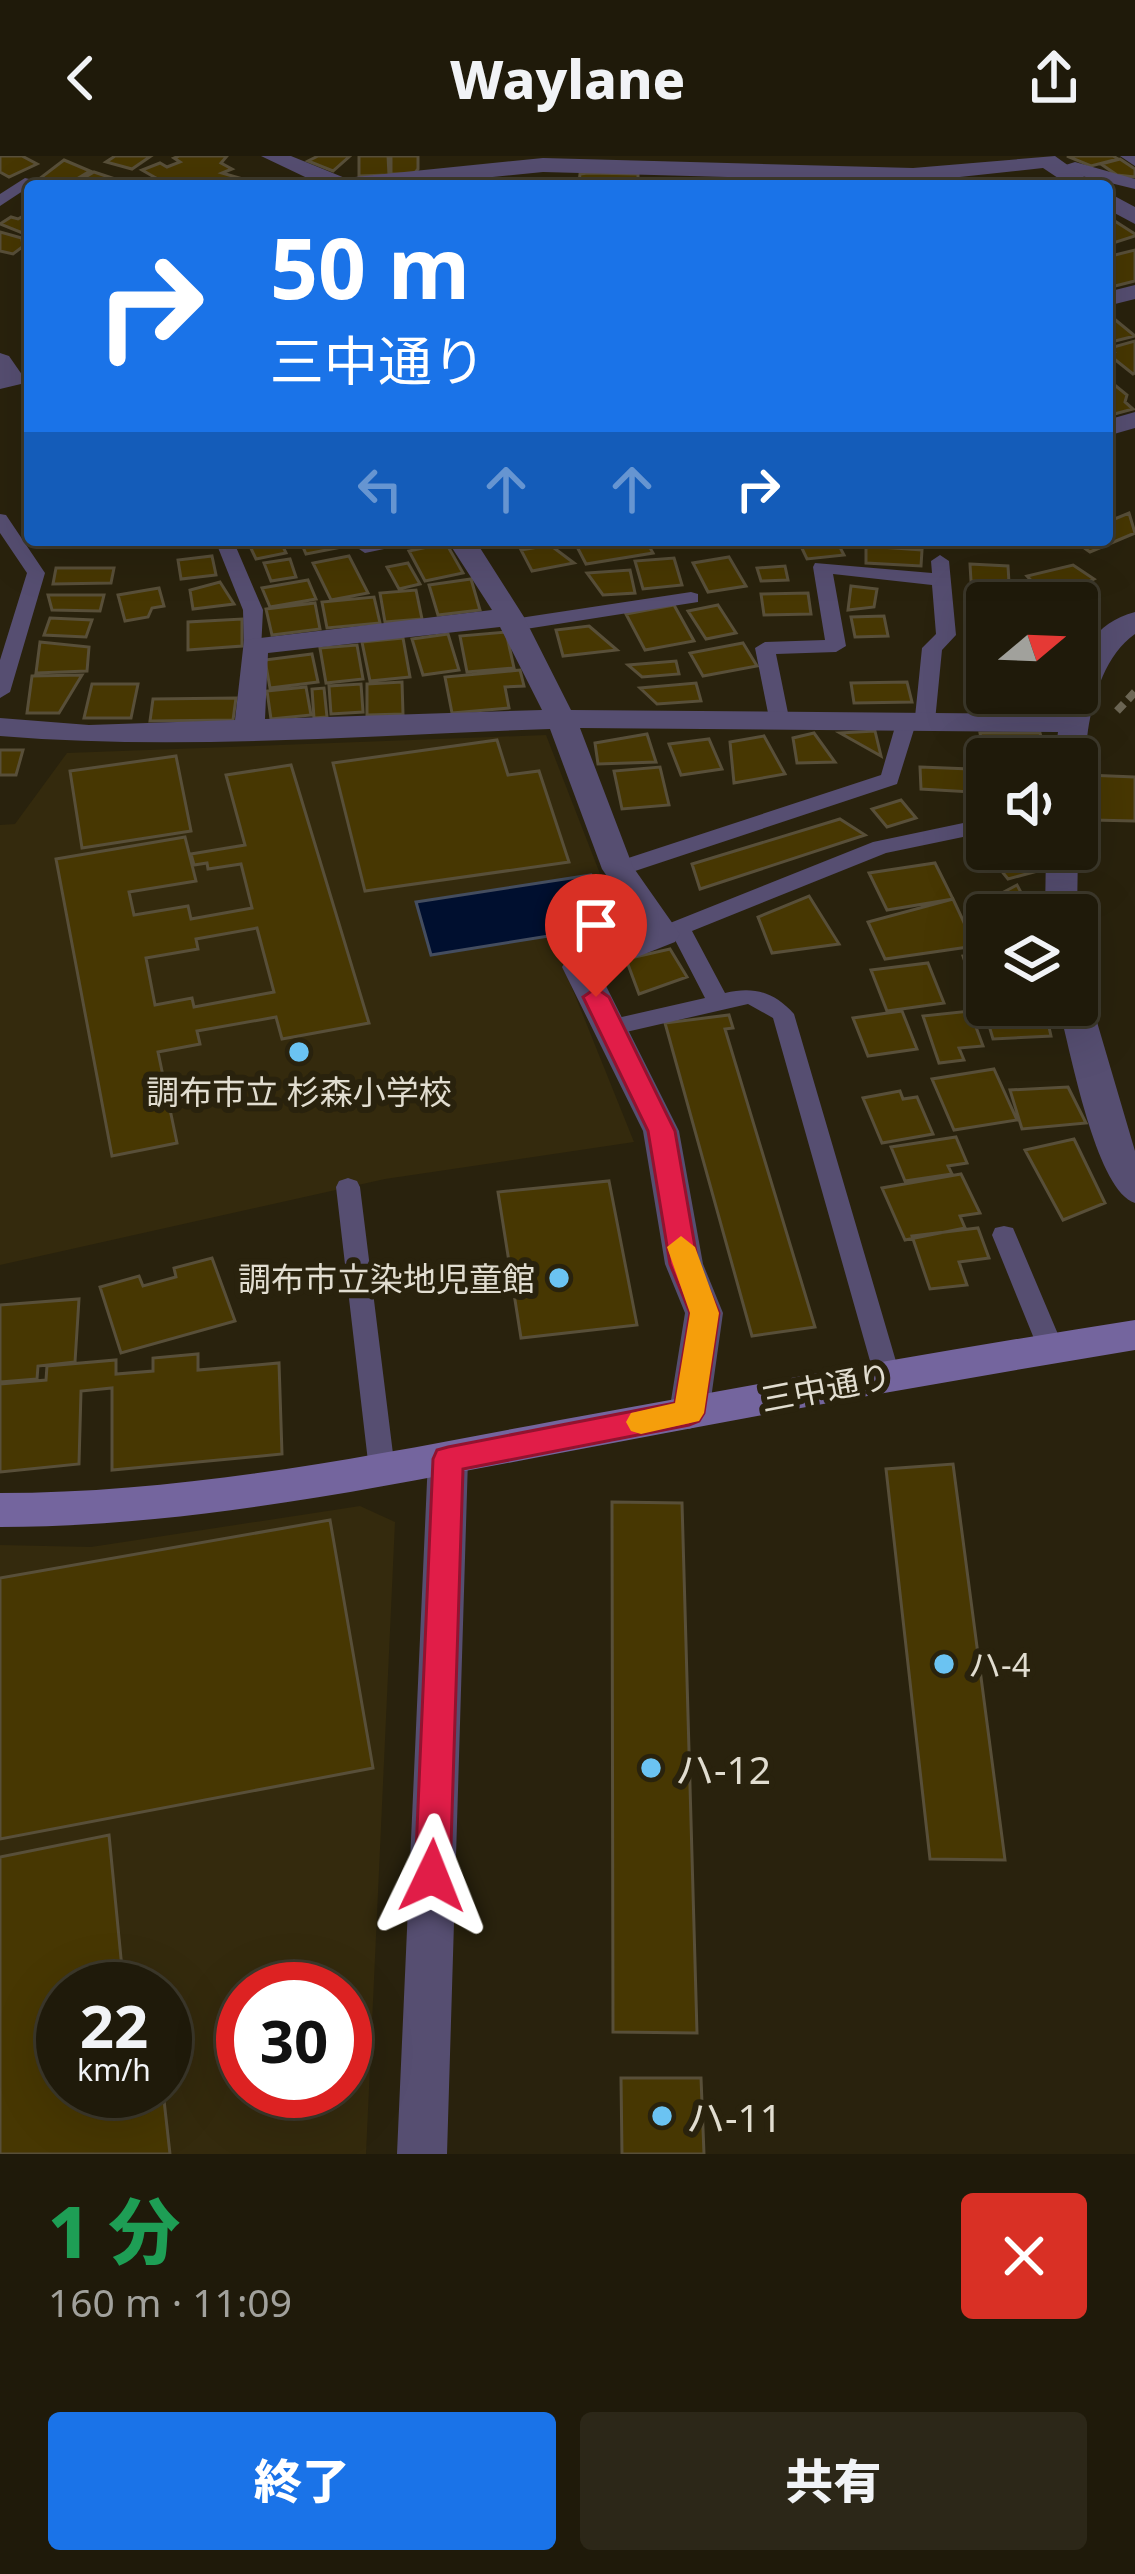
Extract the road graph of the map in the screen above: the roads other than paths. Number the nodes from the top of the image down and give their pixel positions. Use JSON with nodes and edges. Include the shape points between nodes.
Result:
{"nodes":[{"id":1,"x":272,"y":156,"type":"edge"},
{"id":2,"x":1127,"y":156,"type":"edge"},
{"id":3,"x":1135,"y":161,"type":"edge"},
{"id":4,"x":1049,"y":162,"type":"edge"},
{"id":5,"x":665,"y":177,"type":"edge"},
{"id":6,"x":799,"y":178,"type":"edge"},
{"id":7,"x":330,"y":180,"type":"edge"},
{"id":8,"x":402,"y":180,"type":"edge"},
{"id":9,"x":879,"y":180,"type":"edge"},
{"id":10,"x":926,"y":180,"type":"edge"},
{"id":11,"x":1078,"y":180,"type":"edge"},
{"id":12,"x":1135,"y":184,"type":"edge"},
{"id":13,"x":0,"y":361,"type":"edge"},
{"id":14,"x":0,"y":381,"type":"edge"},
{"id":15,"x":0,"y":519,"type":"edge"},
{"id":16,"x":226,"y":546,"type":"edge"},
{"id":17,"x":374,"y":546,"type":"edge"},
{"id":18,"x":465,"y":546,"type":"edge"},
{"id":19,"x":365,"y":548,"type":"dead end"},
{"id":20,"x":691,"y":598,"type":"dead end"},
{"id":21,"x":511,"y":621,"type":"junction"},
{"id":22,"x":1135,"y":621,"type":"edge"},
{"id":23,"x":254,"y":646,"type":"junction"},
{"id":24,"x":0,"y":692,"type":"edge"},
{"id":25,"x":778,"y":718,"type":"junction"},
{"id":26,"x":561,"y":719,"type":"junction"},
{"id":27,"x":916,"y":721,"type":"junction"},
{"id":28,"x":1074,"y":723,"type":"junction"},
{"id":29,"x":0,"y":727,"type":"edge"},
{"id":30,"x":249,"y":732,"type":"junction"},
{"id":31,"x":1072,"y":738,"type":"edge"},
{"id":32,"x":966,"y":830,"type":"edge"},
{"id":33,"x":619,"y":869,"type":"junction"},
{"id":34,"x":671,"y":930,"type":"junction"},
{"id":35,"x":719,"y":1002,"type":"junction"},
{"id":36,"x":1081,"y":1026,"type":"edge"},
{"id":37,"x":613,"y":1027,"type":"junction"},
{"id":38,"x":349,"y":1187,"type":"dead end"},
{"id":39,"x":1135,"y":1189,"type":"edge"},
{"id":40,"x":1004,"y":1235,"type":"dead end"},
{"id":41,"x":1135,"y":1335,"type":"edge"},
{"id":42,"x":1049,"y":1346,"type":"junction"},
{"id":43,"x":887,"y":1375,"type":"junction"},
{"id":44,"x":689,"y":1413,"type":"junction"},
{"id":45,"x":448,"y":1459,"type":"junction"},
{"id":46,"x":382,"y":1470,"type":"junction"},
{"id":47,"x":0,"y":1510,"type":"edge"},
{"id":48,"x":422,"y":2154,"type":"edge"}],
"edges":[{"from":1,"to":7,"type":"street"},
{"from":2,"to":3,"type":"lane"},
{"from":4,"to":10,"type":"street"},
{"from":4,"to":11,"type":"street"},
{"from":4,"to":12,"type":"lane"},
{"from":5,"to":6,"type":"street"},
{"from":5,"to":8,"type":"street","via":[[543,165]]},
{"from":6,"to":9,"type":"street"},
{"from":13,"to":14,"type":"street","via":[[12,379]]},
{"from":15,"to":24,"type":"lane","via":[[36,573]]},
{"from":16,"to":23,"type":"lane","via":[[253,610]]},
{"from":17,"to":19,"type":"lane"},
{"from":18,"to":21,"type":"street"},
{"from":20,"to":21,"type":"lane"},
{"from":21,"to":23,"type":"street"},
{"from":21,"to":26,"type":"street"},
{"from":22,"to":28,"type":"street","via":[[1100,645]]},
{"from":23,"to":30,"type":"street"},
{"from":25,"to":26,"type":"street"},
{"from":25,"to":27,"type":"street"},
{"from":25,"to":27,"type":"lane","via":[[765,648],[836,646],[822,567],[941,570],[946,635],[932,648]]},
{"from":26,"to":30,"type":"street"},
{"from":26,"to":33,"type":"street"},
{"from":27,"to":28,"type":"street"},
{"from":27,"to":33,"type":"lane","via":[[890,779]]},
{"from":28,"to":31,"type":"street"},
{"from":29,"to":30,"type":"street"},
{"from":32,"to":34,"type":"lane","via":[[881,847]]},
{"from":33,"to":34,"type":"street"},
{"from":34,"to":35,"type":"lane"},
{"from":34,"to":37,"type":"street","via":[[579,967]]},
{"from":35,"to":37,"type":"lane"},
{"from":35,"to":43,"type":"lane","via":[[751,995],[783,1014]]},
{"from":36,"to":39,"type":"street","via":[[1123,1172]]},
{"from":37,"to":44,"type":"street","via":[[661,1131],[684,1264],[704,1313]]},
{"from":38,"to":46,"type":"lane"},
{"from":40,"to":42,"type":"lane"},
{"from":41,"to":42,"type":"street","name":"三中通り"},
{"from":42,"to":43,"type":"street","name":"三中通り"},
{"from":43,"to":44,"type":"street","name":"三中通り"},
{"from":44,"to":45,"type":"street","name":"三中通り"},
{"from":45,"to":46,"type":"street","name":"三中通り"},
{"from":45,"to":48,"type":"street"},
{"from":46,"to":47,"type":"street","name":"三中通り","via":[[102,1510]]}]}
